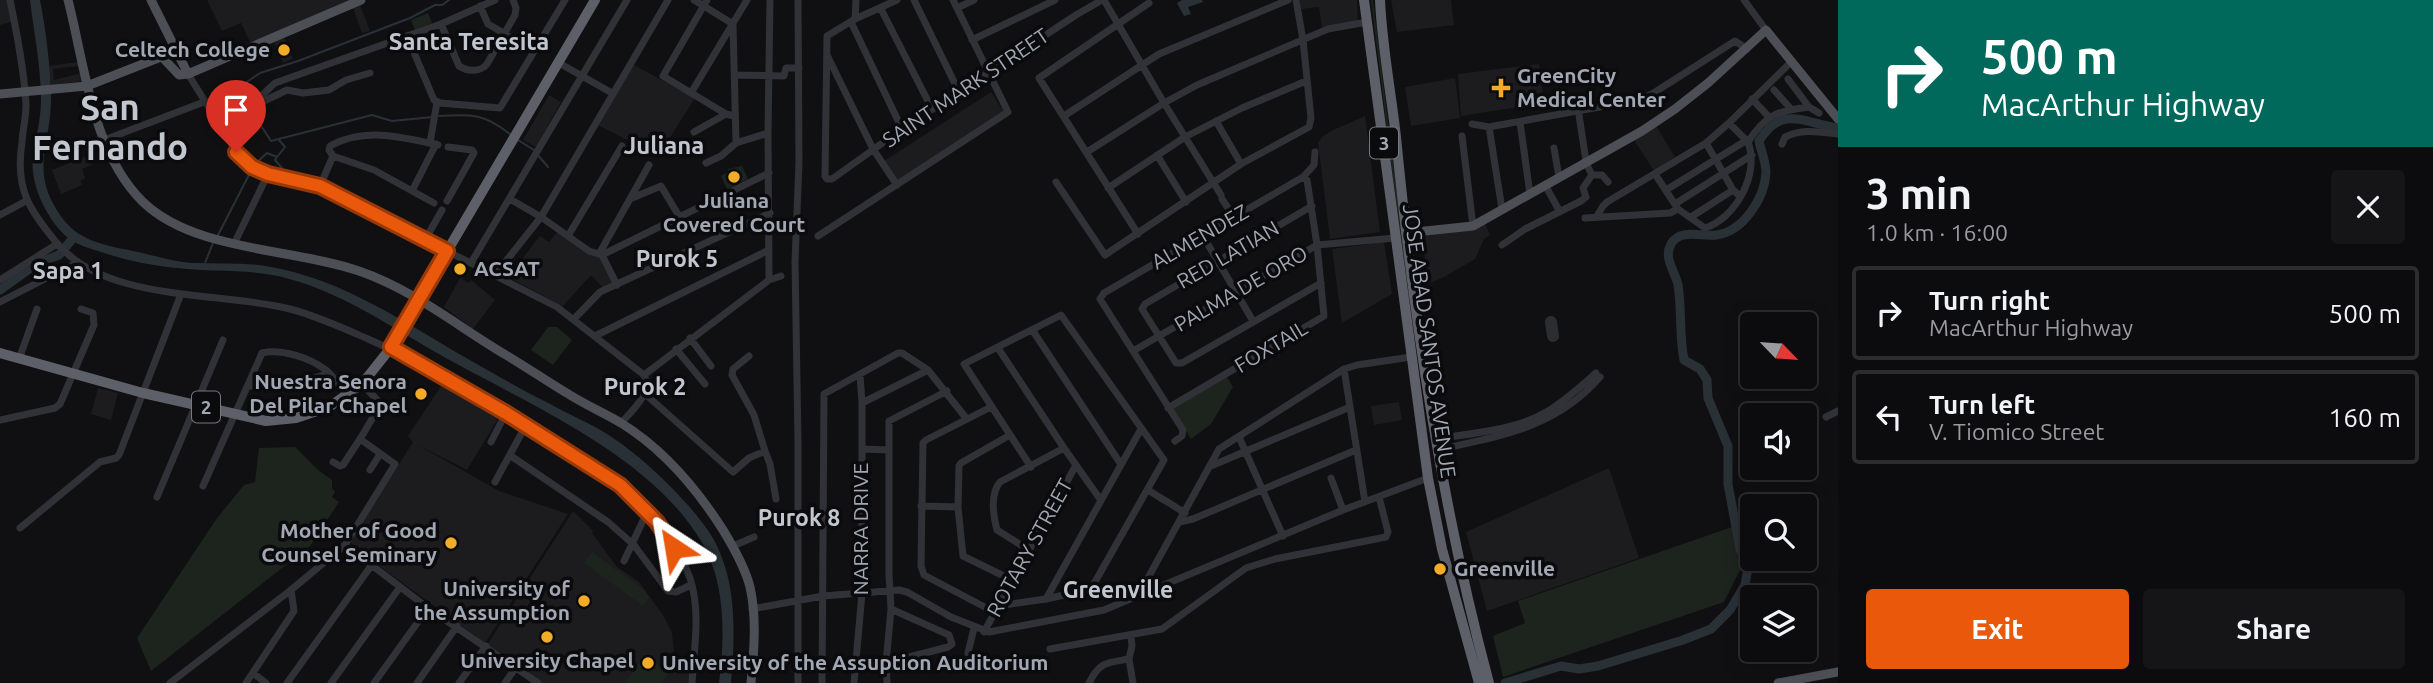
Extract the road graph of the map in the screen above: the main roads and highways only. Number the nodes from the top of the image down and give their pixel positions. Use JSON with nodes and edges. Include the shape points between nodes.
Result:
{"nodes":[{"id":1,"x":68,"y":0,"type":"edge"},
{"id":2,"x":151,"y":0,"type":"edge"},
{"id":3,"x":361,"y":0,"type":"edge"},
{"id":4,"x":595,"y":0,"type":"edge"},
{"id":5,"x":1364,"y":0,"type":"edge"},
{"id":6,"x":1379,"y":0,"type":"edge"},
{"id":7,"x":176,"y":51,"type":"junction"},
{"id":8,"x":162,"y":57,"type":"junction"},
{"id":9,"x":188,"y":74,"type":"junction"},
{"id":10,"x":87,"y":86,"type":"junction"},
{"id":11,"x":0,"y":94,"type":"edge"},
{"id":12,"x":1838,"y":119,"type":"edge"},
{"id":13,"x":268,"y":174,"type":"road end"},
{"id":14,"x":1400,"y":236,"type":"junction"},
{"id":15,"x":447,"y":251,"type":"junction"},
{"id":16,"x":419,"y":298,"type":"junction"},
{"id":17,"x":1409,"y":298,"type":"junction"},
{"id":18,"x":0,"y":353,"type":"edge"},
{"id":19,"x":1452,"y":525,"type":"junction"},
{"id":20,"x":1437,"y":528,"type":"junction"},
{"id":21,"x":1455,"y":544,"type":"junction"},
{"id":22,"x":1442,"y":547,"type":"junction"},
{"id":23,"x":1838,"y":673,"type":"edge"},
{"id":24,"x":1483,"y":679,"type":"edge"},
{"id":25,"x":751,"y":683,"type":"edge"},
{"id":26,"x":1777,"y":683,"type":"edge"}],
"edges":[{"from":1,"to":10,"type":"main road"},
{"from":2,"to":7,"type":"main road"},
{"from":3,"to":9,"type":"main road"},
{"from":4,"to":15,"type":"highway","number":"2"},
{"from":5,"to":14,"type":"highway","name":"JOSE ABAD SANTOS AVENUE","number":"3"},
{"from":6,"to":14,"type":"highway","name":"JOSE ABAD SANTOS AVENUE","number":"3"},
{"from":7,"to":8,"type":"main road"},
{"from":7,"to":9,"type":"main road"},
{"from":8,"to":9,"type":"main road","via":[[179,75]]},
{"from":8,"to":10,"type":"main road"},
{"from":10,"to":11,"type":"main road"},
{"from":10,"to":16,"type":"main road","via":[[104,140],[122,175],[143,201],[166,219],[234,244],[356,270]]},
{"from":12,"to":14,"type":"main road","via":[[1766,30],[1675,109],[1642,131],[1473,226]]},
{"from":13,"to":15,"type":"main road","via":[[320,186]]},
{"from":14,"to":17,"type":"highway","name":"JOSE ABAD SANTOS AVENUE","number":"3"},
{"from":15,"to":16,"type":"highway","number":"2"},
{"from":16,"to":18,"type":"highway","number":"2","via":[[391,347],[362,384],[348,396],[296,418],[266,421],[234,415]]},
{"from":16,"to":25,"type":"main road","via":[[569,395],[621,423],[674,467],[707,504],[733,546],[750,587]]},
{"from":17,"to":19,"type":"highway","name":"JOSE ABAD SANTOS AVENUE","number":"3"},
{"from":17,"to":20,"type":"highway","name":"JOSE ABAD SANTOS AVENUE","number":"3","via":[[1411,357]]},
{"from":19,"to":20,"type":"highway"},
{"from":19,"to":21,"type":"highway","name":"JOSE ABAD SANTOS AVENUE","number":"3"},
{"from":20,"to":22,"type":"highway","name":"JOSE ABAD SANTOS AVENUE","number":"3"},
{"from":21,"to":22,"type":"highway"},
{"from":21,"to":24,"type":"highway","name":"JOSE ABAD SANTOS AVENUE","number":"3"},
{"from":22,"to":24,"type":"highway","name":"JOSE ABAD SANTOS AVENUE","number":"3"},
{"from":23,"to":26,"type":"main road"}]}
